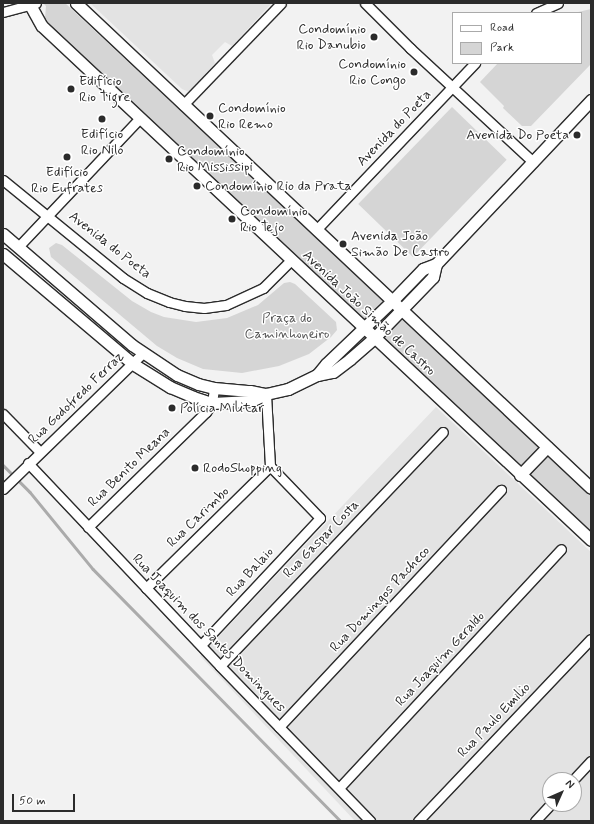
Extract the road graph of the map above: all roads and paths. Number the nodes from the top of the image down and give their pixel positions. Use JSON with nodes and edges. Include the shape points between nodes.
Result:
{"nodes":[{"id":1,"x":76,"y":3,"type":"edge"},
{"id":2,"x":281,"y":3,"type":"edge"},
{"id":3,"x":365,"y":3,"type":"edge"},
{"id":4,"x":558,"y":3,"type":"edge"},
{"id":5,"x":32,"y":4,"type":"edge"},
{"id":6,"x":3,"y":12,"type":"edge"},
{"id":7,"x":538,"y":12,"type":"edge"},
{"id":8,"x":474,"y":64,"type":"edge"},
{"id":9,"x":453,"y":88,"type":"junction"},
{"id":10,"x":591,"y":100,"type":"edge"},
{"id":11,"x":183,"y":105,"type":"junction"},
{"id":12,"x":140,"y":118,"type":"junction"},
{"id":13,"x":533,"y":162,"type":"junction"},
{"id":14,"x":3,"y":180,"type":"edge"},
{"id":15,"x":47,"y":215,"type":"junction"},
{"id":16,"x":316,"y":230,"type":"junction"},
{"id":17,"x":3,"y":234,"type":"edge"},
{"id":18,"x":18,"y":247,"type":"junction"},
{"id":19,"x":3,"y":254,"type":"edge"},
{"id":20,"x":291,"y":260,"type":"junction"},
{"id":21,"x":436,"y":264,"type":"junction"},
{"id":22,"x":392,"y":301,"type":"junction"},
{"id":23,"x":401,"y":310,"type":"junction"},
{"id":24,"x":364,"y":329,"type":"junction"},
{"id":25,"x":374,"y":338,"type":"junction"},
{"id":26,"x":143,"y":353,"type":"junction"},
{"id":27,"x":133,"y":364,"type":"junction"},
{"id":28,"x":317,"y":375,"type":"junction"},
{"id":29,"x":214,"y":388,"type":"junction"},
{"id":30,"x":266,"y":394,"type":"junction"},
{"id":31,"x":212,"y":403,"type":"junction"},
{"id":32,"x":3,"y":414,"type":"edge"},
{"id":33,"x":443,"y":432,"type":"dead end"},
{"id":34,"x":547,"y":447,"type":"junction"},
{"id":35,"x":40,"y":452,"type":"junction"},
{"id":36,"x":27,"y":465,"type":"junction"},
{"id":37,"x":270,"y":466,"type":"junction"},
{"id":38,"x":520,"y":475,"type":"junction"},
{"id":39,"x":591,"y":488,"type":"edge"},
{"id":40,"x":3,"y":489,"type":"edge"},
{"id":41,"x":501,"y":490,"type":"dead end"},
{"id":42,"x":88,"y":527,"type":"junction"},
{"id":43,"x":591,"y":540,"type":"edge"},
{"id":44,"x":561,"y":549,"type":"dead end"},
{"id":45,"x":146,"y":588,"type":"junction"},
{"id":46,"x":591,"y":639,"type":"edge"},
{"id":47,"x":201,"y":646,"type":"junction"},
{"id":48,"x":220,"y":666,"type":"junction"},
{"id":49,"x":279,"y":727,"type":"junction"},
{"id":50,"x":591,"y":761,"type":"edge"},
{"id":51,"x":581,"y":772,"type":"edge"},
{"id":52,"x":339,"y":788,"type":"junction"},
{"id":53,"x":543,"y":812,"type":"edge"},
{"id":54,"x":370,"y":821,"type":"edge"},
{"id":55,"x":418,"y":821,"type":"edge"},
{"id":56,"x":535,"y":821,"type":"edge"}],
"edges":[{"from":1,"to":11,"type":"main road","name":"Avenida João Simão de Castro"},
{"from":2,"to":11,"type":"street"},
{"from":3,"to":9,"type":"street"},
{"from":4,"to":7,"type":"street"},
{"from":5,"to":6,"type":"street"},
{"from":5,"to":12,"type":"main road","name":"Avenida João Simão de Castro","via":[[42,26]]},
{"from":8,"to":9,"type":"street","name":"Avenida do Poeta"},
{"from":9,"to":13,"type":"street"},
{"from":9,"to":16,"type":"street","name":"Avenida do Poeta"},
{"from":10,"to":13,"type":"main road"},
{"from":11,"to":16,"type":"main road","name":"Avenida João Simão de Castro"},
{"from":12,"to":15,"type":"street"},
{"from":12,"to":20,"type":"main road","name":"Avenida João Simão de Castro"},
{"from":13,"to":21,"type":"main road"},
{"from":14,"to":15,"type":"street","name":"Avenida do Poeta"},
{"from":15,"to":18,"type":"street"},
{"from":15,"to":20,"type":"street","name":"Avenida do Poeta","via":[[123,278],[147,293],[186,306],[204,308],[226,305],[246,297],[263,288]]},
{"from":16,"to":22,"type":"main road","name":"Avenida João Simão de Castro"},
{"from":17,"to":18,"type":"main road"},
{"from":18,"to":26,"type":"main road"},
{"from":19,"to":27,"type":"main road"},
{"from":20,"to":24,"type":"main road","name":"Avenida João Simão de Castro"},
{"from":21,"to":22,"type":"main road","via":[[423,268]]},
{"from":21,"to":23,"type":"main road","via":[[433,277]]},
{"from":22,"to":23,"type":"main road","name":"Avenida João Simão de Castro"},
{"from":22,"to":24,"type":"main road"},
{"from":23,"to":25,"type":"main road"},
{"from":23,"to":34,"type":"main road","name":"Avenida João Simão de Castro"},
{"from":24,"to":25,"type":"main road","name":"Avenida João Simão de Castro"},
{"from":24,"to":28,"type":"main road"},
{"from":25,"to":28,"type":"main road","via":[[333,372]]},
{"from":25,"to":38,"type":"main road","name":"Avenida João Simão de Castro"},
{"from":26,"to":27,"type":"street","name":"Rua Godofredo Ferraz"},
{"from":26,"to":29,"type":"main road","via":[[177,375]]},
{"from":27,"to":31,"type":"main road","via":[[170,386]]},
{"from":27,"to":35,"type":"street","name":"Rua Godofredo Ferraz"},
{"from":28,"to":30,"type":"main road","via":[[288,388]]},
{"from":29,"to":30,"type":"main road"},
{"from":29,"to":31,"type":"street"},
{"from":30,"to":31,"type":"main road","via":[[251,401]]},
{"from":30,"to":37,"type":"street"},
{"from":31,"to":42,"type":"street","name":"Rua Benito Meana","via":[[206,412]]},
{"from":32,"to":35,"type":"street"},
{"from":33,"to":48,"type":"street","name":"Rua Gaspar Costa"},
{"from":34,"to":38,"type":"main road"},
{"from":34,"to":39,"type":"main road","name":"Avenida João Simão de Castro"},
{"from":35,"to":36,"type":"street","name":"Rua Godofredo Ferraz"},
{"from":36,"to":40,"type":"street","name":"Rua Godofredo Ferraz"},
{"from":36,"to":42,"type":"street","name":"Rua Joaquim dos Santos Domingues"},
{"from":37,"to":45,"type":"street","name":"Rua Carimbo"},
{"from":37,"to":47,"type":"street","name":"Rua Balaio","via":[[320,518]]},
{"from":38,"to":43,"type":"main road","name":"Avenida João Simão de Castro"},
{"from":41,"to":49,"type":"street","name":"Rua Domingos Pacheco"},
{"from":42,"to":45,"type":"street","name":"Rua Joaquim dos Santos Domingues"},
{"from":44,"to":52,"type":"street","name":"Rua Joaquim Geraldo"},
{"from":45,"to":47,"type":"street","name":"Rua Joaquim dos Santos Domingues"},
{"from":46,"to":55,"type":"street","name":"Rua Paulo Emilio"},
{"from":47,"to":48,"type":"street","name":"Rua Joaquim dos Santos Domingues"},
{"from":48,"to":49,"type":"street","name":"Rua Joaquim dos Santos Domingues"},
{"from":49,"to":52,"type":"street","name":"Rua Joaquim dos Santos Domingues"},
{"from":50,"to":51,"type":"street"},
{"from":52,"to":54,"type":"street","name":"Rua Joaquim dos Santos Domingues"},
{"from":53,"to":56,"type":"street"}]}
